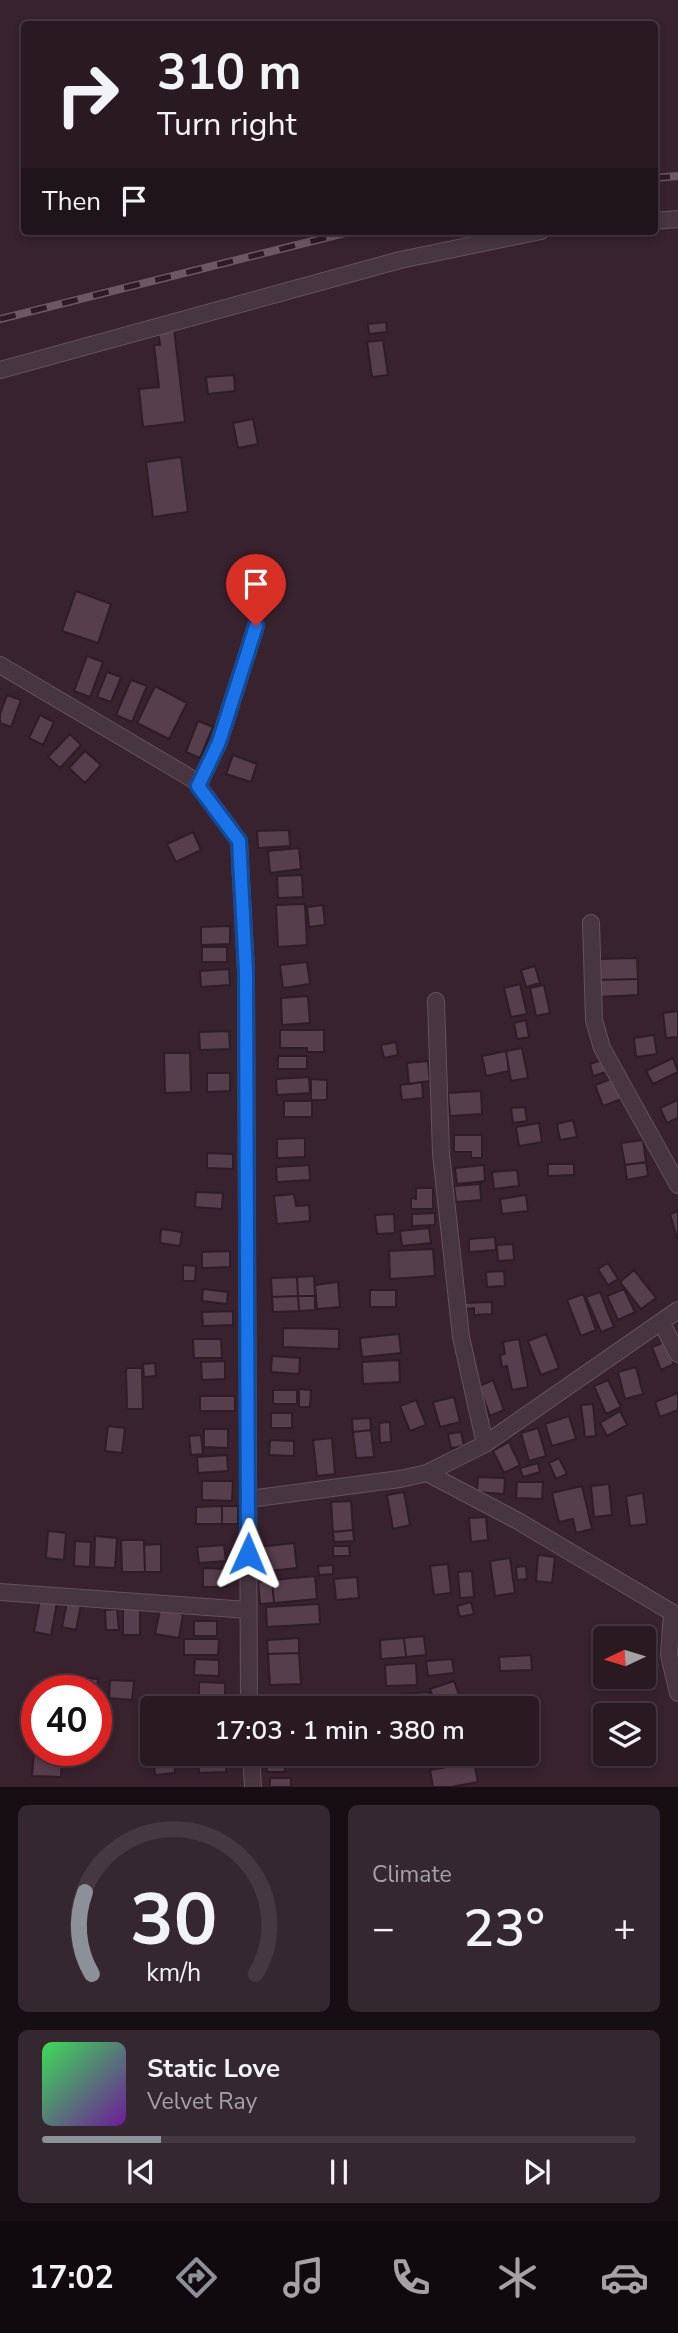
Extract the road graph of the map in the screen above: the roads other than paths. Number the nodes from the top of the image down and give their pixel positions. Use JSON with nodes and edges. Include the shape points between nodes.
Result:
{"nodes":[{"id":1,"x":678,"y":219,"type":"edge"},
{"id":2,"x":658,"y":221,"type":"edge"},
{"id":3,"x":522,"y":235,"type":"edge"},
{"id":4,"x":0,"y":370,"type":"edge"},
{"id":5,"x":256,"y":626,"type":"dead end"},
{"id":6,"x":0,"y":665,"type":"edge"},
{"id":7,"x":198,"y":786,"type":"junction"},
{"id":8,"x":591,"y":923,"type":"dead end"},
{"id":9,"x":436,"y":1001,"type":"dead end"},
{"id":10,"x":678,"y":1185,"type":"edge"},
{"id":11,"x":678,"y":1310,"type":"edge"},
{"id":12,"x":662,"y":1322,"type":"junction"},
{"id":13,"x":678,"y":1354,"type":"edge"},
{"id":14,"x":485,"y":1444,"type":"junction"},
{"id":15,"x":427,"y":1473,"type":"junction"},
{"id":16,"x":249,"y":1499,"type":"junction"},
{"id":17,"x":0,"y":1592,"type":"edge"},
{"id":18,"x":248,"y":1609,"type":"junction"},
{"id":19,"x":675,"y":1615,"type":"edge"},
{"id":20,"x":678,"y":1693,"type":"edge"},
{"id":21,"x":249,"y":1696,"type":"edge"},
{"id":22,"x":250,"y":1766,"type":"edge"},
{"id":23,"x":249,"y":1787,"type":"edge"}],
"edges":[{"from":1,"to":2,"type":"street"},
{"from":3,"to":4,"type":"street","via":[[400,260]]},
{"from":5,"to":7,"type":"street","via":[[219,742]]},
{"from":6,"to":7,"type":"street"},
{"from":7,"to":16,"type":"street","via":[[239,841],[246,971]]},
{"from":8,"to":10,"type":"street","via":[[594,1020],[603,1048]]},
{"from":9,"to":14,"type":"street","via":[[441,1154],[461,1337]]},
{"from":11,"to":12,"type":"street"},
{"from":12,"to":13,"type":"street"},
{"from":12,"to":14,"type":"street"},
{"from":14,"to":15,"type":"street"},
{"from":15,"to":16,"type":"street"},
{"from":15,"to":19,"type":"street","via":[[518,1521]]},
{"from":16,"to":18,"type":"street"},
{"from":17,"to":18,"type":"street"},
{"from":18,"to":21,"type":"street"},
{"from":19,"to":20,"type":"street","via":[[670,1655]]},
{"from":22,"to":23,"type":"street"}]}
